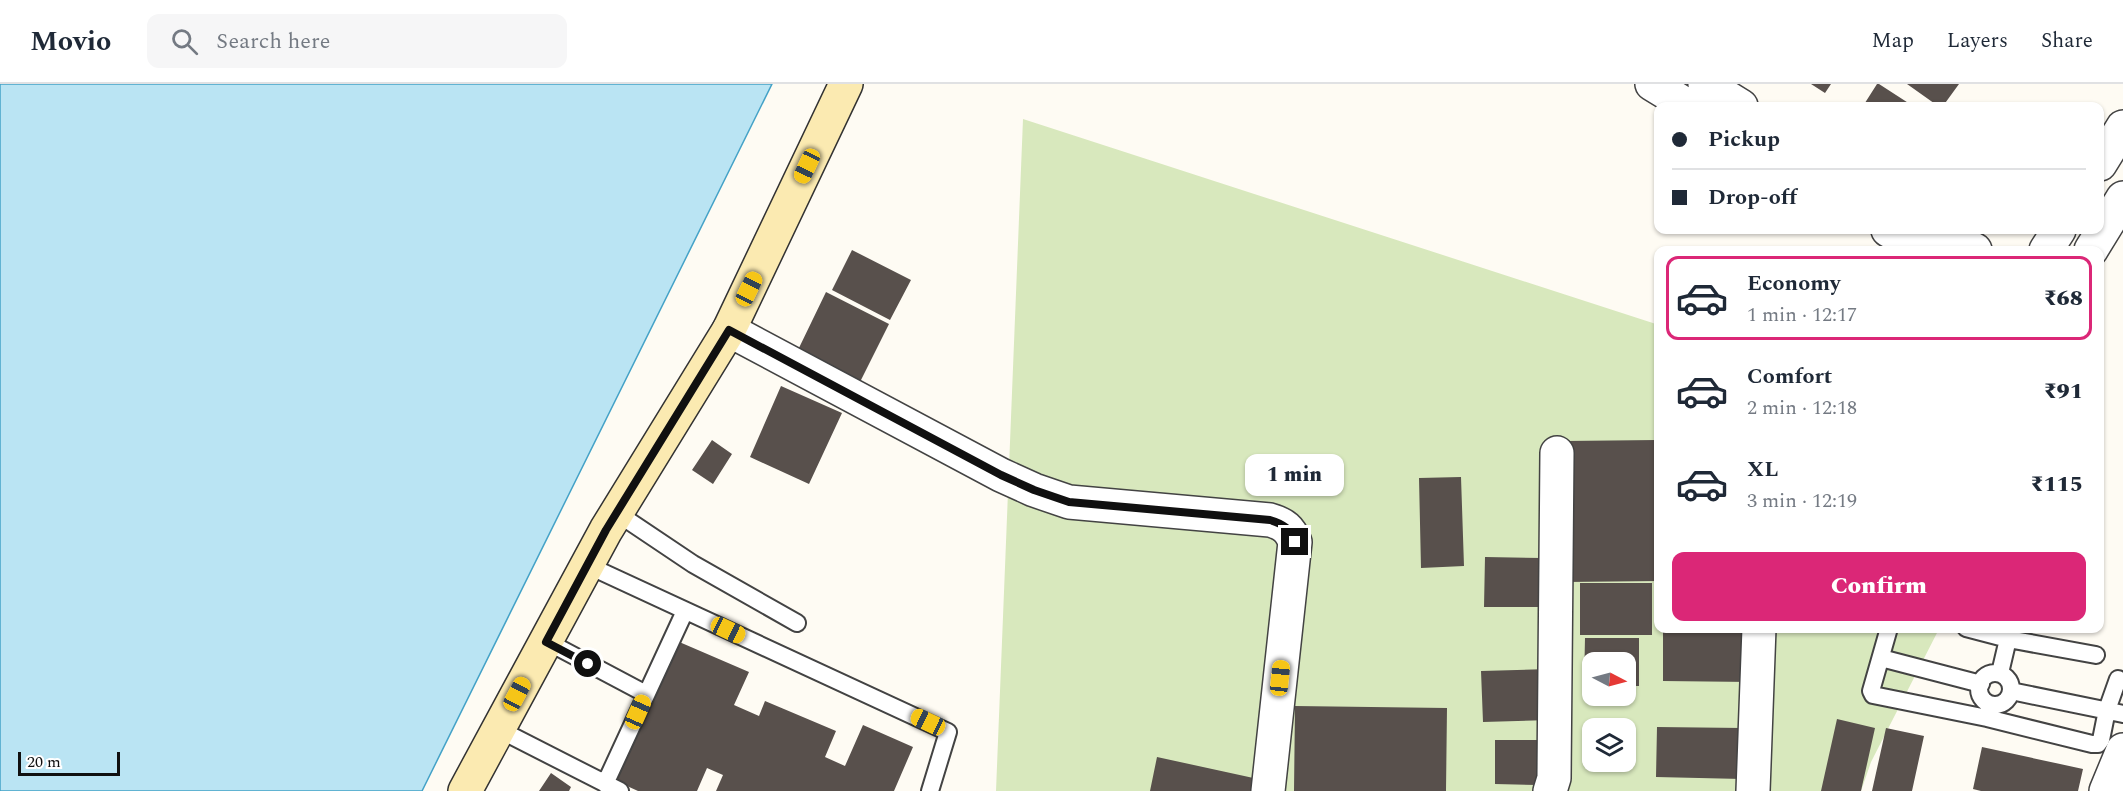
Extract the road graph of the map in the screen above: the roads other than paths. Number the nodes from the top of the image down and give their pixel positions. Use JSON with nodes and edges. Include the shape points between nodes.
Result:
{"nodes":[{"id":1,"x":846,"y":84,"type":"edge"},
{"id":2,"x":1652,"y":84,"type":"edge"},
{"id":3,"x":1705,"y":84,"type":"edge"},
{"id":4,"x":1681,"y":102,"type":"edge"},
{"id":5,"x":1734,"y":102,"type":"edge"},
{"id":6,"x":2123,"y":127,"type":"edge"},
{"id":7,"x":2104,"y":158,"type":"edge"},
{"id":8,"x":2123,"y":198,"type":"edge"},
{"id":9,"x":2104,"y":229,"type":"edge"},
{"id":10,"x":1895,"y":234,"type":"edge"},
{"id":11,"x":1947,"y":234,"type":"edge"},
{"id":12,"x":1916,"y":246,"type":"edge"},
{"id":13,"x":1968,"y":246,"type":"edge"},
{"id":14,"x":729,"y":330,"type":"junction"},
{"id":15,"x":1557,"y":453,"type":"dead end"},
{"id":16,"x":617,"y":513,"type":"junction"},
{"id":17,"x":587,"y":565,"type":"junction"},
{"id":18,"x":685,"y":611,"type":"junction"},
{"id":19,"x":797,"y":622,"type":"dead end"},
{"id":20,"x":1759,"y":633,"type":"edge"},
{"id":21,"x":1888,"y":633,"type":"edge"},
{"id":22,"x":1985,"y":633,"type":"edge"},
{"id":23,"x":2008,"y":639,"type":"junction"},
{"id":24,"x":546,"y":642,"type":"junction"},
{"id":25,"x":2096,"y":655,"type":"dead end"},
{"id":26,"x":1881,"y":658,"type":"junction"},
{"id":27,"x":2000,"y":673,"type":"junction"},
{"id":28,"x":2118,"y":679,"type":"dead end"},
{"id":29,"x":1981,"y":684,"type":"junction"},
{"id":30,"x":2011,"y":691,"type":"junction"},
{"id":31,"x":646,"y":694,"type":"junction"},
{"id":32,"x":1988,"y":712,"type":"junction"},
{"id":33,"x":2115,"y":712,"type":"edge"},
{"id":34,"x":498,"y":729,"type":"junction"},
{"id":35,"x":2123,"y":750,"type":"edge"},
{"id":36,"x":613,"y":787,"type":"edge"},
{"id":37,"x":465,"y":791,"type":"edge"},
{"id":38,"x":930,"y":791,"type":"edge"},
{"id":39,"x":1268,"y":791,"type":"edge"},
{"id":40,"x":1550,"y":791,"type":"edge"},
{"id":41,"x":1753,"y":791,"type":"edge"},
{"id":42,"x":2106,"y":791,"type":"edge"}],
"edges":[{"from":1,"to":14,"type":"street"},
{"from":2,"to":4,"type":"street"},
{"from":3,"to":5,"type":"street"},
{"from":6,"to":7,"type":"street"},
{"from":8,"to":9,"type":"street"},
{"from":10,"to":12,"type":"street"},
{"from":11,"to":13,"type":"street"},
{"from":14,"to":16,"type":"street"},
{"from":14,"to":39,"type":"street","via":[[1034,490],[1069,502],[1270,520],[1291,531],[1295,542]]},
{"from":15,"to":40,"type":"street","via":[[1554,778]]},
{"from":16,"to":17,"type":"street"},
{"from":16,"to":19,"type":"lane","via":[[693,564]]},
{"from":17,"to":18,"type":"lane"},
{"from":17,"to":24,"type":"street"},
{"from":18,"to":31,"type":"lane"},
{"from":18,"to":38,"type":"lane","via":[[948,732]]},
{"from":20,"to":41,"type":"street"},
{"from":21,"to":26,"type":"lane"},
{"from":22,"to":23,"type":"lane"},
{"from":23,"to":25,"type":"lane"},
{"from":23,"to":27,"type":"lane"},
{"from":24,"to":31,"type":"lane"},
{"from":24,"to":34,"type":"street"},
{"from":26,"to":29,"type":"lane"},
{"from":26,"to":32,"type":"lane","via":[[1873,695]]},
{"from":27,"to":29,"type":"lane","via":[[1989,674]]},
{"from":27,"to":30,"type":"lane","via":[[2008,678]]},
{"from":28,"to":33,"type":"lane"},
{"from":29,"to":32,"type":"lane"},
{"from":30,"to":32,"type":"lane","via":[[2004,702]]},
{"from":30,"to":33,"type":"lane"},
{"from":31,"to":36,"type":"lane"},
{"from":32,"to":33,"type":"lane","via":[[2098,744]]},
{"from":34,"to":36,"type":"lane"},
{"from":34,"to":37,"type":"street"},
{"from":35,"to":42,"type":"street"}]}
